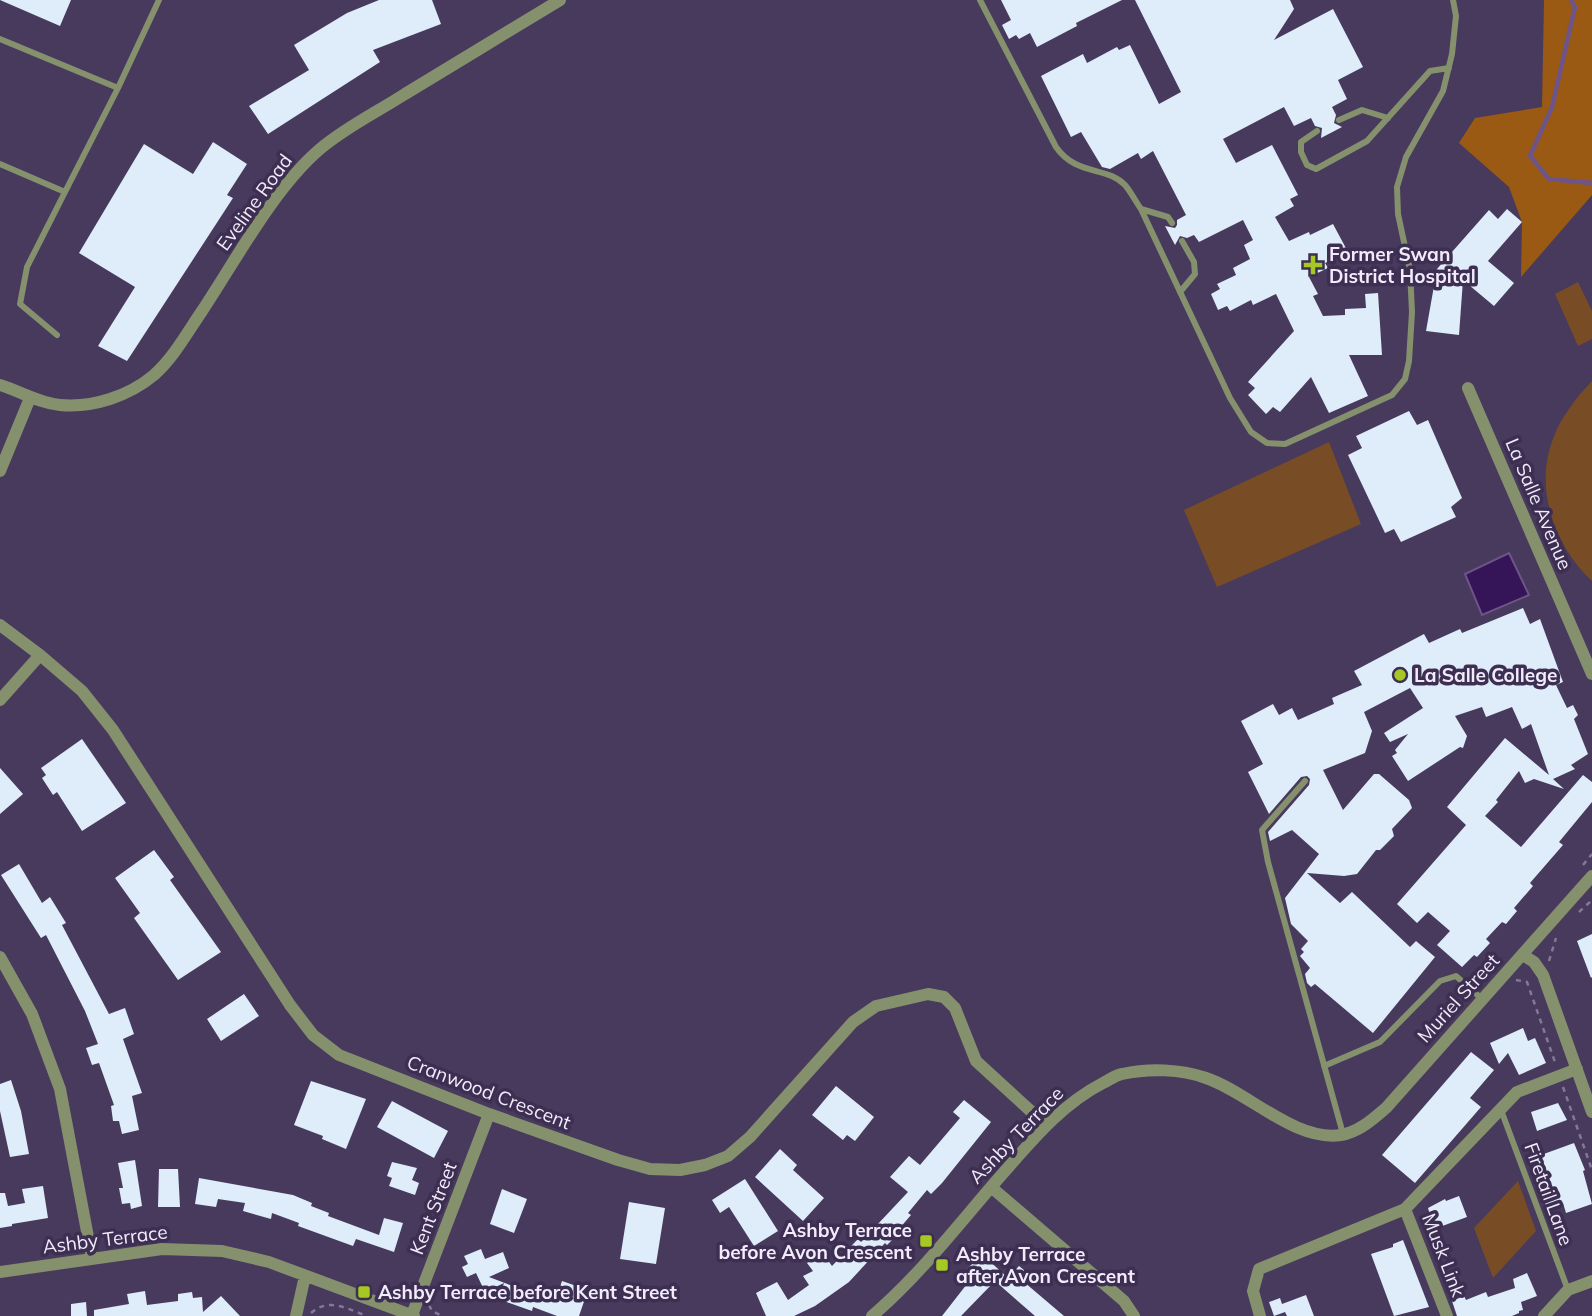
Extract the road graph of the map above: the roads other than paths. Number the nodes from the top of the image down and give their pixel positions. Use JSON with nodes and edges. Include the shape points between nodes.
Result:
{"nodes":[{"id":1,"x":159,"y":0,"type":"edge"},
{"id":2,"x":560,"y":0,"type":"edge"},
{"id":3,"x":980,"y":0,"type":"edge"},
{"id":4,"x":1453,"y":0,"type":"edge"},
{"id":5,"x":0,"y":39,"type":"edge"},
{"id":6,"x":1449,"y":68,"type":"junction"},
{"id":7,"x":118,"y":88,"type":"junction"},
{"id":8,"x":1388,"y":118,"type":"junction"},
{"id":9,"x":1339,"y":120,"type":"dead end"},
{"id":10,"x":1317,"y":131,"type":"dead end"},
{"id":11,"x":0,"y":164,"type":"edge"},
{"id":12,"x":65,"y":192,"type":"junction"},
{"id":13,"x":1141,"y":209,"type":"junction"},
{"id":14,"x":1172,"y":223,"type":"dead end"},
{"id":15,"x":1182,"y":241,"type":"dead end"},
{"id":16,"x":1180,"y":292,"type":"junction"},
{"id":17,"x":57,"y":335,"type":"dead end"},
{"id":18,"x":0,"y":385,"type":"edge"},
{"id":19,"x":1468,"y":388,"type":"dead end"},
{"id":20,"x":30,"y":398,"type":"junction"},
{"id":21,"x":0,"y":471,"type":"edge"},
{"id":22,"x":0,"y":625,"type":"edge"},
{"id":23,"x":40,"y":655,"type":"junction"},
{"id":24,"x":1592,"y":674,"type":"edge"},
{"id":25,"x":0,"y":700,"type":"edge"},
{"id":26,"x":1305,"y":781,"type":"dead end"},
{"id":27,"x":1592,"y":876,"type":"edge"},
{"id":28,"x":1523,"y":954,"type":"junction"},
{"id":29,"x":0,"y":957,"type":"edge"},
{"id":30,"x":1482,"y":999,"type":"junction"},
{"id":31,"x":1324,"y":1066,"type":"junction"},
{"id":32,"x":1577,"y":1069,"type":"junction"},
{"id":33,"x":1501,"y":1108,"type":"junction"},
{"id":34,"x":1592,"y":1112,"type":"edge"},
{"id":35,"x":489,"y":1114,"type":"junction"},
{"id":36,"x":1046,"y":1125,"type":"junction"},
{"id":37,"x":1343,"y":1135,"type":"junction"},
{"id":38,"x":992,"y":1186,"type":"junction"},
{"id":39,"x":1405,"y":1209,"type":"junction"},
{"id":40,"x":92,"y":1258,"type":"junction"},
{"id":41,"x":0,"y":1272,"type":"edge"},
{"id":42,"x":305,"y":1276,"type":"junction"},
{"id":43,"x":1592,"y":1281,"type":"edge"},
{"id":44,"x":1568,"y":1290,"type":"junction"},
{"id":45,"x":296,"y":1316,"type":"edge"},
{"id":46,"x":413,"y":1316,"type":"edge"},
{"id":47,"x":872,"y":1316,"type":"edge"},
{"id":48,"x":1134,"y":1316,"type":"edge"},
{"id":49,"x":1260,"y":1316,"type":"edge"},
{"id":50,"x":1447,"y":1316,"type":"edge"},
{"id":51,"x":1544,"y":1316,"type":"edge"}],
"edges":[{"from":1,"to":7,"type":"lane"},
{"from":2,"to":20,"type":"street","name":"Eveline Road","via":[[320,149],[288,182],[175,352],[153,376],[125,393],[93,403],[59,405]]},
{"from":3,"to":13,"type":"lane","via":[[1064,159],[1124,184]]},
{"from":4,"to":6,"type":"lane","via":[[1456,16]]},
{"from":5,"to":7,"type":"lane"},
{"from":6,"to":8,"type":"lane","via":[[1430,71]]},
{"from":6,"to":16,"type":"lane","via":[[1443,91],[1406,158],[1397,187],[1412,312],[1405,379],[1392,395],[1285,444],[1267,443],[1251,432],[1230,398]]},
{"from":7,"to":12,"type":"lane"},
{"from":8,"to":9,"type":"lane","via":[[1362,110]]},
{"from":8,"to":10,"type":"lane","via":[[1367,141],[1316,169],[1307,165],[1301,142]]},
{"from":11,"to":12,"type":"lane"},
{"from":12,"to":17,"type":"lane","via":[[27,267],[20,304]]},
{"from":13,"to":14,"type":"lane","via":[[1168,216]]},
{"from":13,"to":16,"type":"lane"},
{"from":15,"to":16,"type":"lane","via":[[1195,274]]},
{"from":18,"to":20,"type":"street","name":"Eveline Road"},
{"from":19,"to":24,"type":"street","name":"La Salle Avenue"},
{"from":20,"to":21,"type":"street"},
{"from":22,"to":23,"type":"street","name":"Cranwood Crescent"},
{"from":23,"to":25,"type":"street"},
{"from":23,"to":35,"type":"street","name":"Cranwood Crescent","via":[[82,691],[113,730],[313,1035],[339,1055]]},
{"from":26,"to":31,"type":"lane","via":[[1262,830]]},
{"from":27,"to":28,"type":"street","name":"Muriel Street"},
{"from":28,"to":30,"type":"street","name":"Muriel Street"},
{"from":28,"to":32,"type":"street","via":[[1543,975]]},
{"from":29,"to":40,"type":"street","via":[[32,1014],[60,1089]]},
{"from":30,"to":31,"type":"lane","via":[[1456,976],[1440,981],[1380,1042]]},
{"from":30,"to":37,"type":"street","name":"Muriel Street","via":[[1386,1108]]},
{"from":31,"to":37,"type":"lane"},
{"from":32,"to":33,"type":"street","via":[[1517,1092]]},
{"from":32,"to":34,"type":"street"},
{"from":33,"to":39,"type":"street"},
{"from":33,"to":44,"type":"lane","name":"Firetail Lane"},
{"from":35,"to":36,"type":"street","name":"Cranwood Crescent","via":[[650,1169],[705,1165],[728,1156],[750,1137],[853,1022],[876,1006],[928,994],[944,997],[955,1008],[976,1062]]},
{"from":35,"to":46,"type":"street","name":"Kent Street"},
{"from":36,"to":37,"type":"street","name":"Ashby Terrace","via":[[1080,1095],[1120,1074],[1159,1069],[1206,1077],[1290,1125]]},
{"from":36,"to":38,"type":"street","name":"Ashby Terrace"},
{"from":38,"to":47,"type":"street","name":"Ashby Terrace","via":[[909,1282]]},
{"from":38,"to":48,"type":"street","via":[[1124,1301]]},
{"from":39,"to":49,"type":"street","via":[[1259,1269],[1253,1291]]},
{"from":39,"to":50,"type":"street","name":"Musk Link"},
{"from":40,"to":41,"type":"street","name":"Ashby Terrace"},
{"from":40,"to":42,"type":"street","name":"Ashby Terrace","via":[[163,1249],[222,1251]]},
{"from":42,"to":45,"type":"street"},
{"from":42,"to":46,"type":"street","name":"Ashby Terrace"},
{"from":43,"to":44,"type":"street"},
{"from":44,"to":51,"type":"street"}]}
